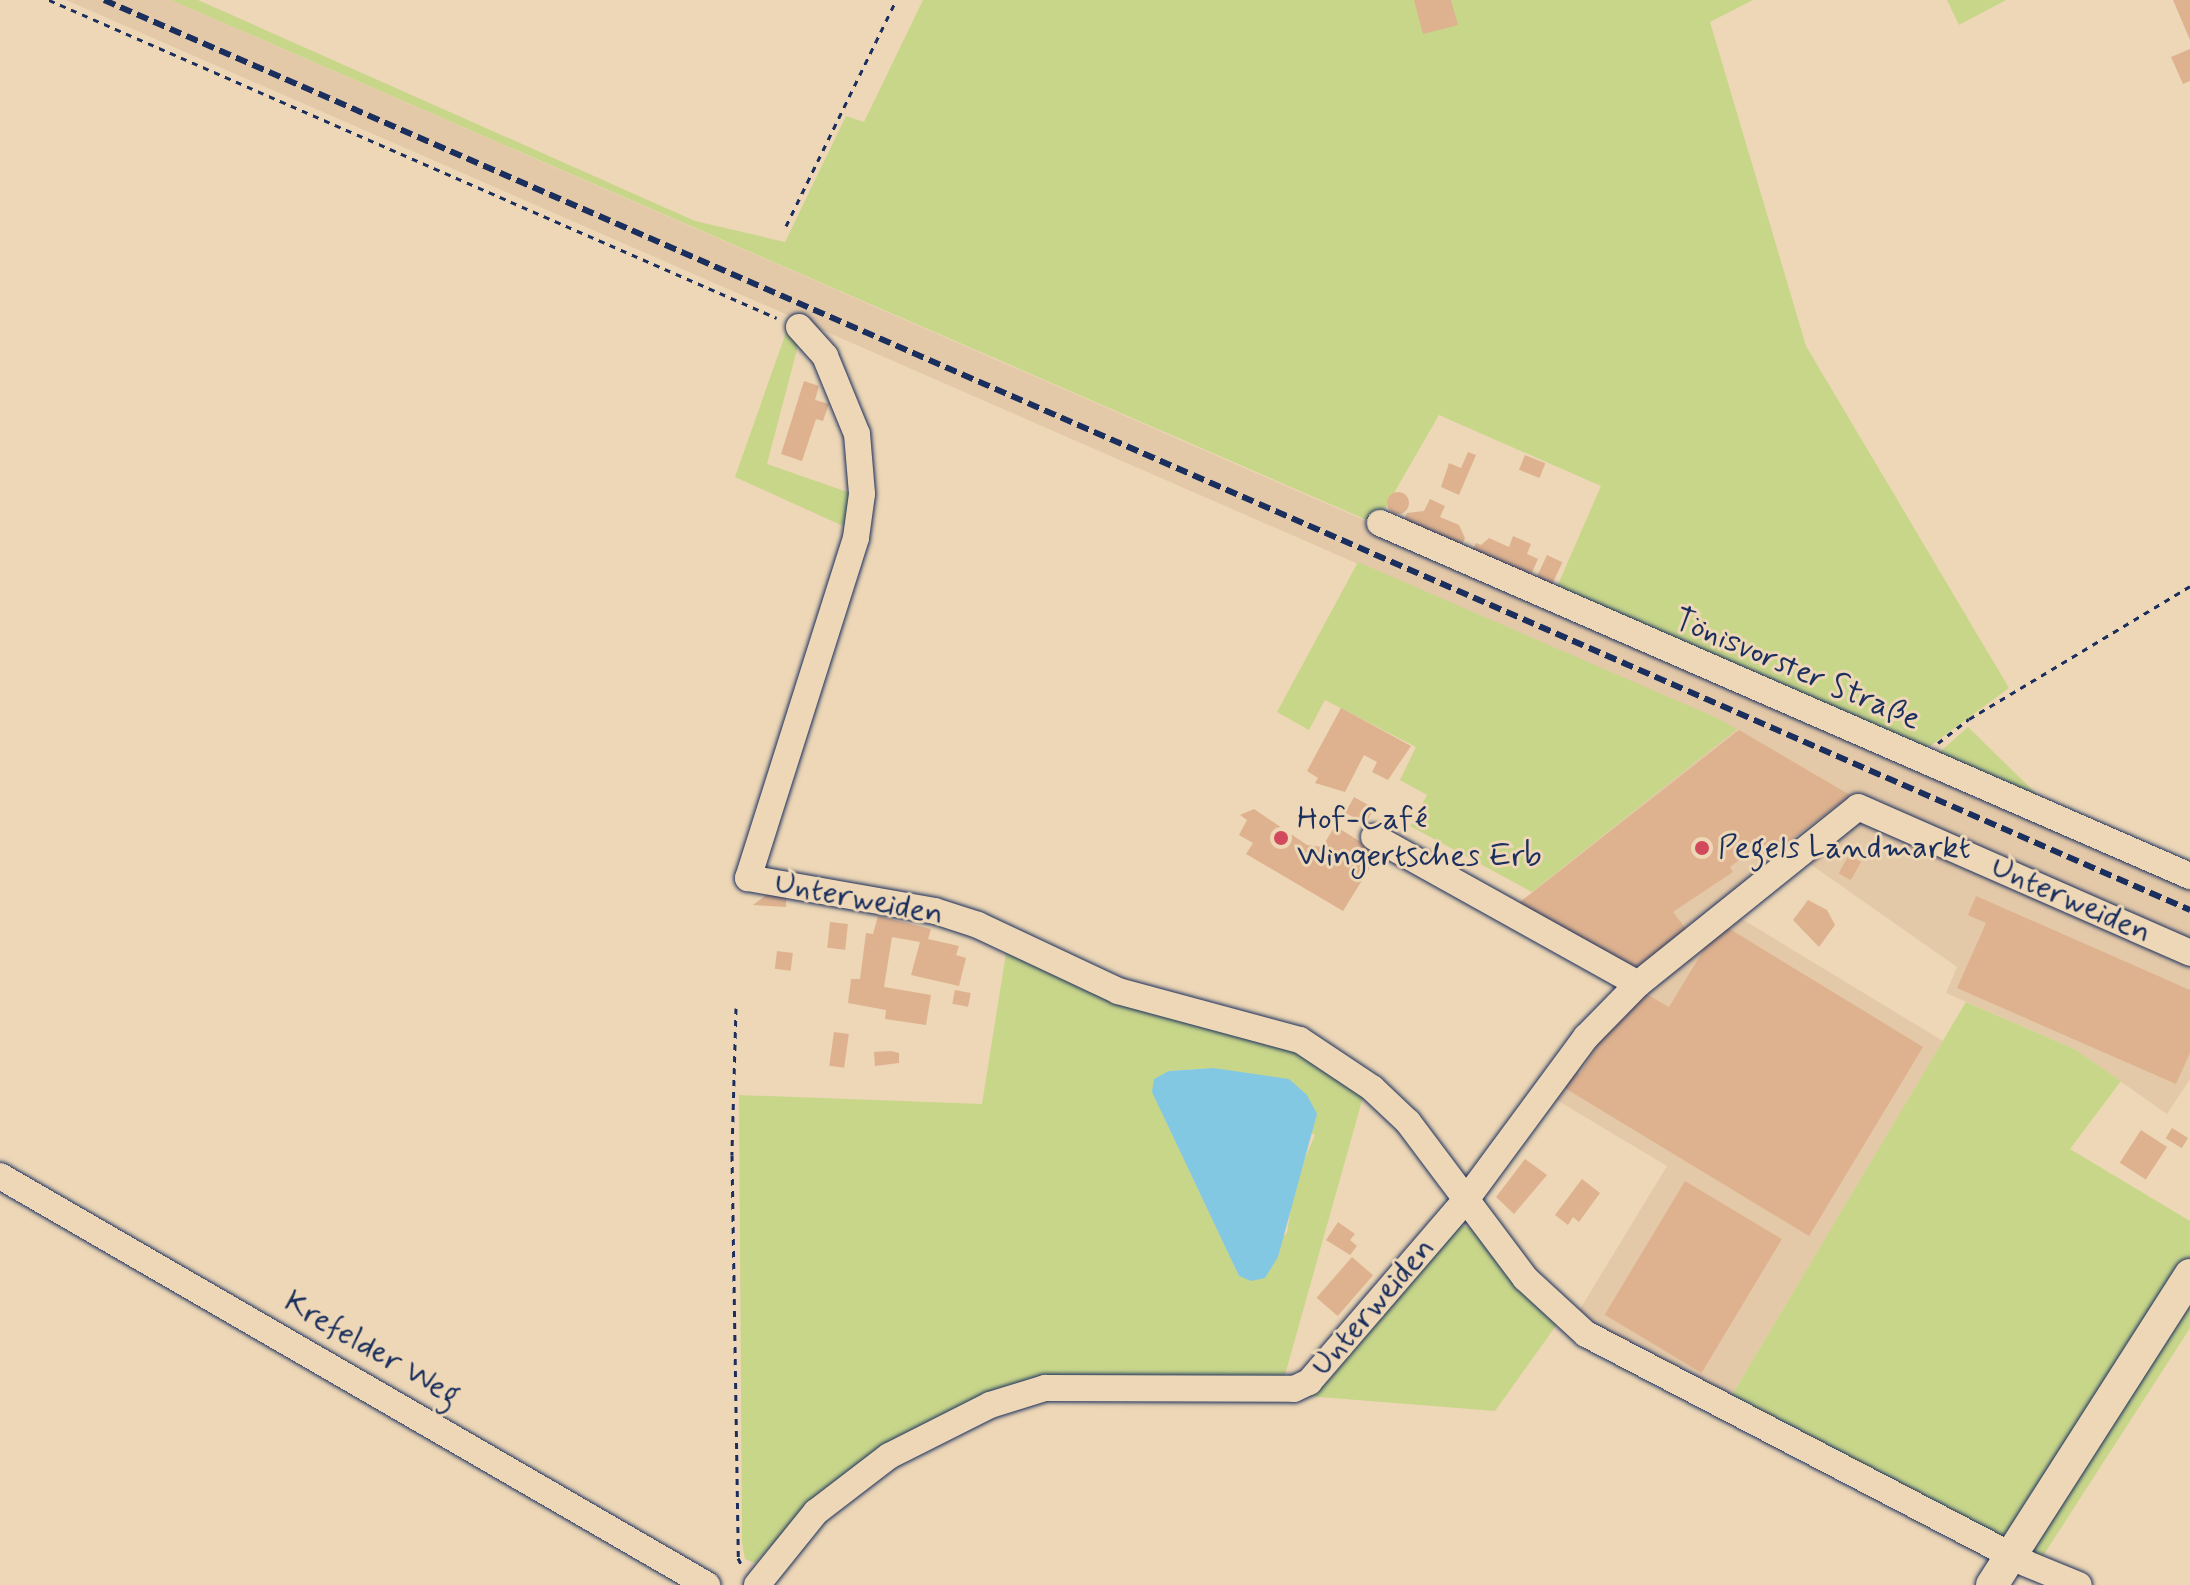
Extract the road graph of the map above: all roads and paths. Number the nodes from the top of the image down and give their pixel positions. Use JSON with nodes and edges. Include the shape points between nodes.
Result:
{"nodes":[{"id":1,"x":49,"y":0,"type":"edge"},
{"id":2,"x":896,"y":0,"type":"edge"},
{"id":3,"x":786,"y":226,"type":"dead end"},
{"id":4,"x":799,"y":327,"type":"joint"},
{"id":5,"x":1380,"y":523,"type":"dead end"},
{"id":6,"x":2190,"y":586,"type":"edge"},
{"id":7,"x":1919,"y":758,"type":"junction"},
{"id":8,"x":1374,"y":837,"type":"dead end"},
{"id":9,"x":2190,"y":876,"type":"edge"},
{"id":10,"x":2190,"y":953,"type":"edge"},
{"id":11,"x":1638,"y":984,"type":"junction"},
{"id":12,"x":736,"y":1008,"type":"dead end"},
{"id":13,"x":0,"y":1176,"type":"edge"},
{"id":14,"x":1468,"y":1197,"type":"junction"},
{"id":15,"x":2190,"y":1275,"type":"edge"},
{"id":16,"x":2012,"y":1552,"type":"junction"},
{"id":17,"x":751,"y":1578,"type":"edge"},
{"id":18,"x":707,"y":1585,"type":"edge"},
{"id":19,"x":1992,"y":1585,"type":"edge"},
{"id":20,"x":2079,"y":1585,"type":"edge"}],
"edges":[{"from":1,"to":4,"type":"path"},
{"from":2,"to":3,"type":"path"},
{"from":4,"to":14,"type":"street","name":"Unterweiden","via":[[825,356],[857,434],[862,494],[856,538],[748,878],[935,911],[978,925],[1118,991],[1300,1040],[1372,1088],[1408,1122]]},
{"from":5,"to":7,"type":"street","name":"Tönisvorster Straße"},
{"from":6,"to":7,"type":"path","via":[[1969,719]]},
{"from":7,"to":9,"type":"street","name":"Tönisvorster Straße"},
{"from":8,"to":11,"type":"street"},
{"from":10,"to":11,"type":"street","name":"Unterweiden","via":[[1858,807]]},
{"from":11,"to":14,"type":"street","name":"Unterweiden","via":[[1586,1037]]},
{"from":12,"to":17,"type":"path","via":[[732,1155],[738,1558]]},
{"from":13,"to":18,"type":"street","name":"Krefelder Weg"},
{"from":14,"to":16,"type":"street","name":"Unterweiden","via":[[1525,1278],[1586,1334]]},
{"from":14,"to":17,"type":"street","name":"Unterweiden","via":[[1309,1382],[1294,1389],[1045,1388],[990,1405],[889,1456],[816,1512]]},
{"from":15,"to":16,"type":"main road"},
{"from":16,"to":19,"type":"main road"},
{"from":16,"to":20,"type":"street","name":"Unterweiden","via":[[2025,1563]]}]}
